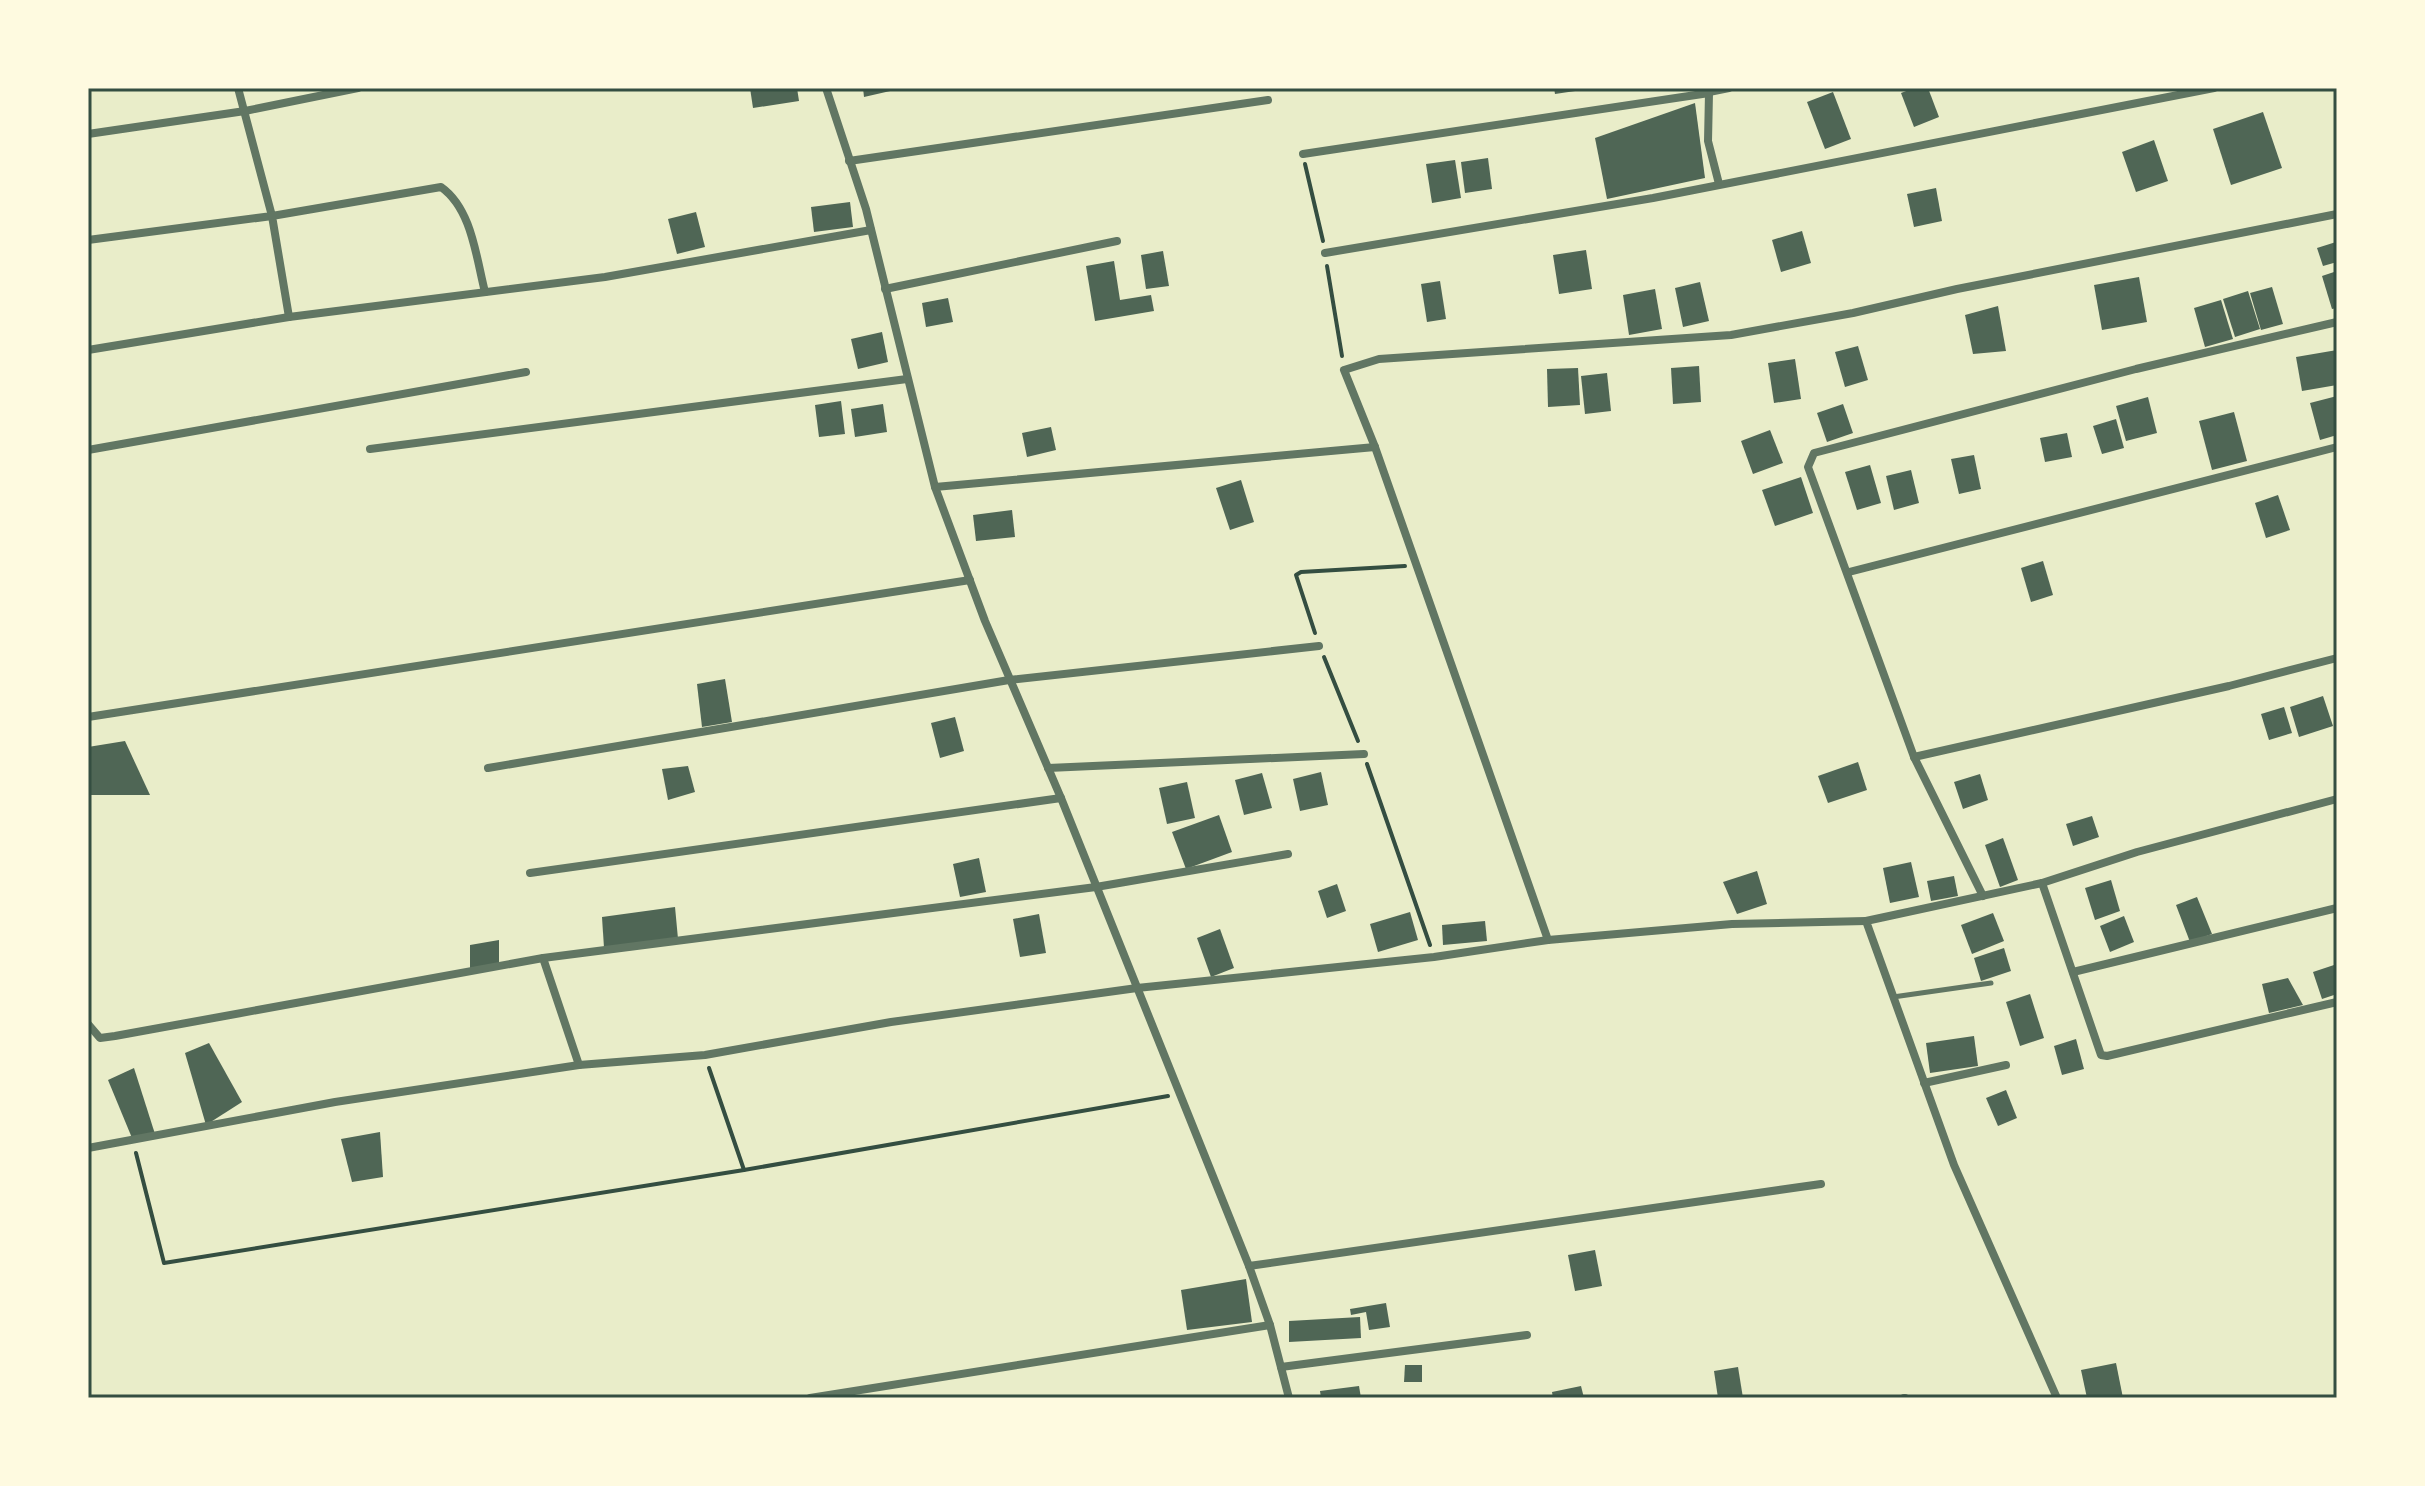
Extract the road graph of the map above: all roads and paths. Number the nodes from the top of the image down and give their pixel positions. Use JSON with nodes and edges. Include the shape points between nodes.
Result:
{"nodes":[{"id":1,"x":238,"y":88,"type":"edge"},
{"id":2,"x":358,"y":88,"type":"edge"},
{"id":3,"x":826,"y":88,"type":"edge"},
{"id":4,"x":1729,"y":88,"type":"edge"},
{"id":5,"x":2214,"y":88,"type":"edge"},
{"id":6,"x":1709,"y":91,"type":"edge"},
{"id":7,"x":1268,"y":100,"type":"dead end"},
{"id":8,"x":245,"y":111,"type":"junction"},
{"id":9,"x":88,"y":134,"type":"edge"},
{"id":10,"x":1303,"y":154,"type":"dead end"},
{"id":11,"x":849,"y":161,"type":"junction"},
{"id":12,"x":1719,"y":184,"type":"junction"},
{"id":13,"x":2337,"y":214,"type":"edge"},
{"id":14,"x":272,"y":216,"type":"junction"},
{"id":15,"x":871,"y":230,"type":"junction"},
{"id":16,"x":88,"y":240,"type":"edge"},
{"id":17,"x":1117,"y":241,"type":"dead end"},
{"id":18,"x":1325,"y":253,"type":"dead end"},
{"id":19,"x":885,"y":289,"type":"junction"},
{"id":20,"x":485,"y":292,"type":"junction"},
{"id":21,"x":289,"y":317,"type":"junction"},
{"id":22,"x":2337,"y":322,"type":"edge"},
{"id":23,"x":88,"y":350,"type":"edge"},
{"id":24,"x":526,"y":372,"type":"dead end"},
{"id":25,"x":907,"y":379,"type":"junction"},
{"id":26,"x":1375,"y":447,"type":"junction"},
{"id":27,"x":2337,"y":447,"type":"edge"},
{"id":28,"x":370,"y":449,"type":"dead end"},
{"id":29,"x":88,"y":450,"type":"edge"},
{"id":30,"x":935,"y":487,"type":"junction"},
{"id":31,"x":1415,"y":565,"type":"junction"},
{"id":32,"x":1849,"y":572,"type":"junction"},
{"id":33,"x":970,"y":580,"type":"junction"},
{"id":34,"x":1319,"y":646,"type":"junction"},
{"id":35,"x":2337,"y":658,"type":"edge"},
{"id":36,"x":1009,"y":680,"type":"junction"},
{"id":37,"x":88,"y":717,"type":"edge"},
{"id":38,"x":1364,"y":754,"type":"junction"},
{"id":39,"x":1914,"y":757,"type":"junction"},
{"id":40,"x":488,"y":768,"type":"dead end"},
{"id":41,"x":1048,"y":768,"type":"junction"},
{"id":42,"x":1061,"y":798,"type":"junction"},
{"id":43,"x":2337,"y":799,"type":"edge"},
{"id":44,"x":1288,"y":854,"type":"dead end"},
{"id":45,"x":530,"y":873,"type":"dead end"},
{"id":46,"x":2042,"y":883,"type":"junction"},
{"id":47,"x":1096,"y":887,"type":"junction"},
{"id":48,"x":1983,"y":896,"type":"junction"},
{"id":49,"x":2337,"y":908,"type":"edge"},
{"id":50,"x":1866,"y":921,"type":"junction"},
{"id":51,"x":1548,"y":940,"type":"junction"},
{"id":52,"x":1434,"y":957,"type":"junction"},
{"id":53,"x":543,"y":958,"type":"junction"},
{"id":54,"x":2073,"y":972,"type":"junction"},
{"id":55,"x":1991,"y":983,"type":"dead end"},
{"id":56,"x":1137,"y":988,"type":"junction"},
{"id":57,"x":1892,"y":998,"type":"junction"},
{"id":58,"x":2337,"y":1002,"type":"edge"},
{"id":59,"x":88,"y":1024,"type":"edge"},
{"id":60,"x":705,"y":1055,"type":"junction"},
{"id":61,"x":579,"y":1065,"type":"junction"},
{"id":62,"x":2006,"y":1065,"type":"dead end"},
{"id":63,"x":1924,"y":1083,"type":"junction"},
{"id":64,"x":1178,"y":1094,"type":"junction"},
{"id":65,"x":132,"y":1138,"type":"junction"},
{"id":66,"x":88,"y":1148,"type":"edge"},
{"id":67,"x":744,"y":1170,"type":"junction"},
{"id":68,"x":1821,"y":1184,"type":"dead end"},
{"id":69,"x":1249,"y":1266,"type":"junction"},
{"id":70,"x":1270,"y":1325,"type":"junction"},
{"id":71,"x":1527,"y":1335,"type":"dead end"},
{"id":72,"x":1281,"y":1367,"type":"junction"},
{"id":73,"x":810,"y":1398,"type":"edge"},
{"id":74,"x":1289,"y":1398,"type":"edge"},
{"id":75,"x":2057,"y":1398,"type":"edge"}],
"edges":[{"from":1,"to":8,"type":"street"},
{"from":2,"to":8,"type":"street"},
{"from":3,"to":11,"type":"street"},
{"from":4,"to":6,"type":"street"},
{"from":5,"to":12,"type":"street"},
{"from":6,"to":10,"type":"street"},
{"from":6,"to":12,"type":"street","via":[[1708,141]]},
{"from":7,"to":11,"type":"street"},
{"from":8,"to":9,"type":"street"},
{"from":8,"to":14,"type":"street"},
{"from":11,"to":15,"type":"street"},
{"from":12,"to":18,"type":"street"},
{"from":13,"to":26,"type":"street","via":[[1731,335],[1379,359],[1344,370]]},
{"from":14,"to":16,"type":"street"},
{"from":14,"to":20,"type":"street","via":[[441,187],[455,197],[463,213]]},
{"from":14,"to":21,"type":"street"},
{"from":15,"to":19,"type":"street"},
{"from":15,"to":20,"type":"street","via":[[605,277]]},
{"from":17,"to":19,"type":"street"},
{"from":19,"to":25,"type":"street"},
{"from":20,"to":21,"type":"street"},
{"from":21,"to":23,"type":"street"},
{"from":22,"to":32,"type":"street","via":[[1814,453],[1808,467]]},
{"from":24,"to":29,"type":"street"},
{"from":25,"to":28,"type":"street"},
{"from":25,"to":30,"type":"street"},
{"from":26,"to":30,"type":"street"},
{"from":26,"to":31,"type":"street"},
{"from":27,"to":32,"type":"street"},
{"from":30,"to":33,"type":"street"},
{"from":31,"to":34,"type":"path","via":[[1296,575]]},
{"from":31,"to":51,"type":"street"},
{"from":32,"to":39,"type":"street"},
{"from":33,"to":36,"type":"street"},
{"from":33,"to":37,"type":"street"},
{"from":34,"to":36,"type":"street"},
{"from":34,"to":38,"type":"path"},
{"from":35,"to":39,"type":"street"},
{"from":36,"to":40,"type":"street"},
{"from":36,"to":41,"type":"street"},
{"from":38,"to":41,"type":"street"},
{"from":38,"to":52,"type":"path"},
{"from":39,"to":48,"type":"street"},
{"from":41,"to":42,"type":"street"},
{"from":42,"to":45,"type":"street"},
{"from":42,"to":47,"type":"street"},
{"from":43,"to":46,"type":"street"},
{"from":44,"to":47,"type":"street"},
{"from":46,"to":48,"type":"street"},
{"from":46,"to":54,"type":"street"},
{"from":47,"to":53,"type":"street"},
{"from":47,"to":56,"type":"street"},
{"from":48,"to":50,"type":"street"},
{"from":49,"to":54,"type":"street"},
{"from":50,"to":51,"type":"street","via":[[1732,924]]},
{"from":50,"to":57,"type":"street"},
{"from":51,"to":52,"type":"street"},
{"from":52,"to":56,"type":"street"},
{"from":53,"to":59,"type":"street","via":[[115,1036],[100,1038]]},
{"from":53,"to":61,"type":"street"},
{"from":54,"to":58,"type":"street","via":[[2098,1051],[2107,1056]]},
{"from":55,"to":57,"type":"lane"},
{"from":56,"to":60,"type":"street","via":[[891,1022]]},
{"from":56,"to":64,"type":"street"},
{"from":57,"to":63,"type":"street"},
{"from":60,"to":61,"type":"street"},
{"from":60,"to":67,"type":"path"},
{"from":61,"to":65,"type":"street"},
{"from":62,"to":63,"type":"street"},
{"from":63,"to":75,"type":"street","via":[[1954,1165]]},
{"from":64,"to":67,"type":"path"},
{"from":64,"to":69,"type":"street"},
{"from":65,"to":66,"type":"street"},
{"from":65,"to":67,"type":"path","via":[[164,1263]]},
{"from":68,"to":69,"type":"street"},
{"from":69,"to":70,"type":"street"},
{"from":70,"to":72,"type":"street"},
{"from":70,"to":73,"type":"street"},
{"from":71,"to":72,"type":"street"},
{"from":72,"to":74,"type":"street"}]}
